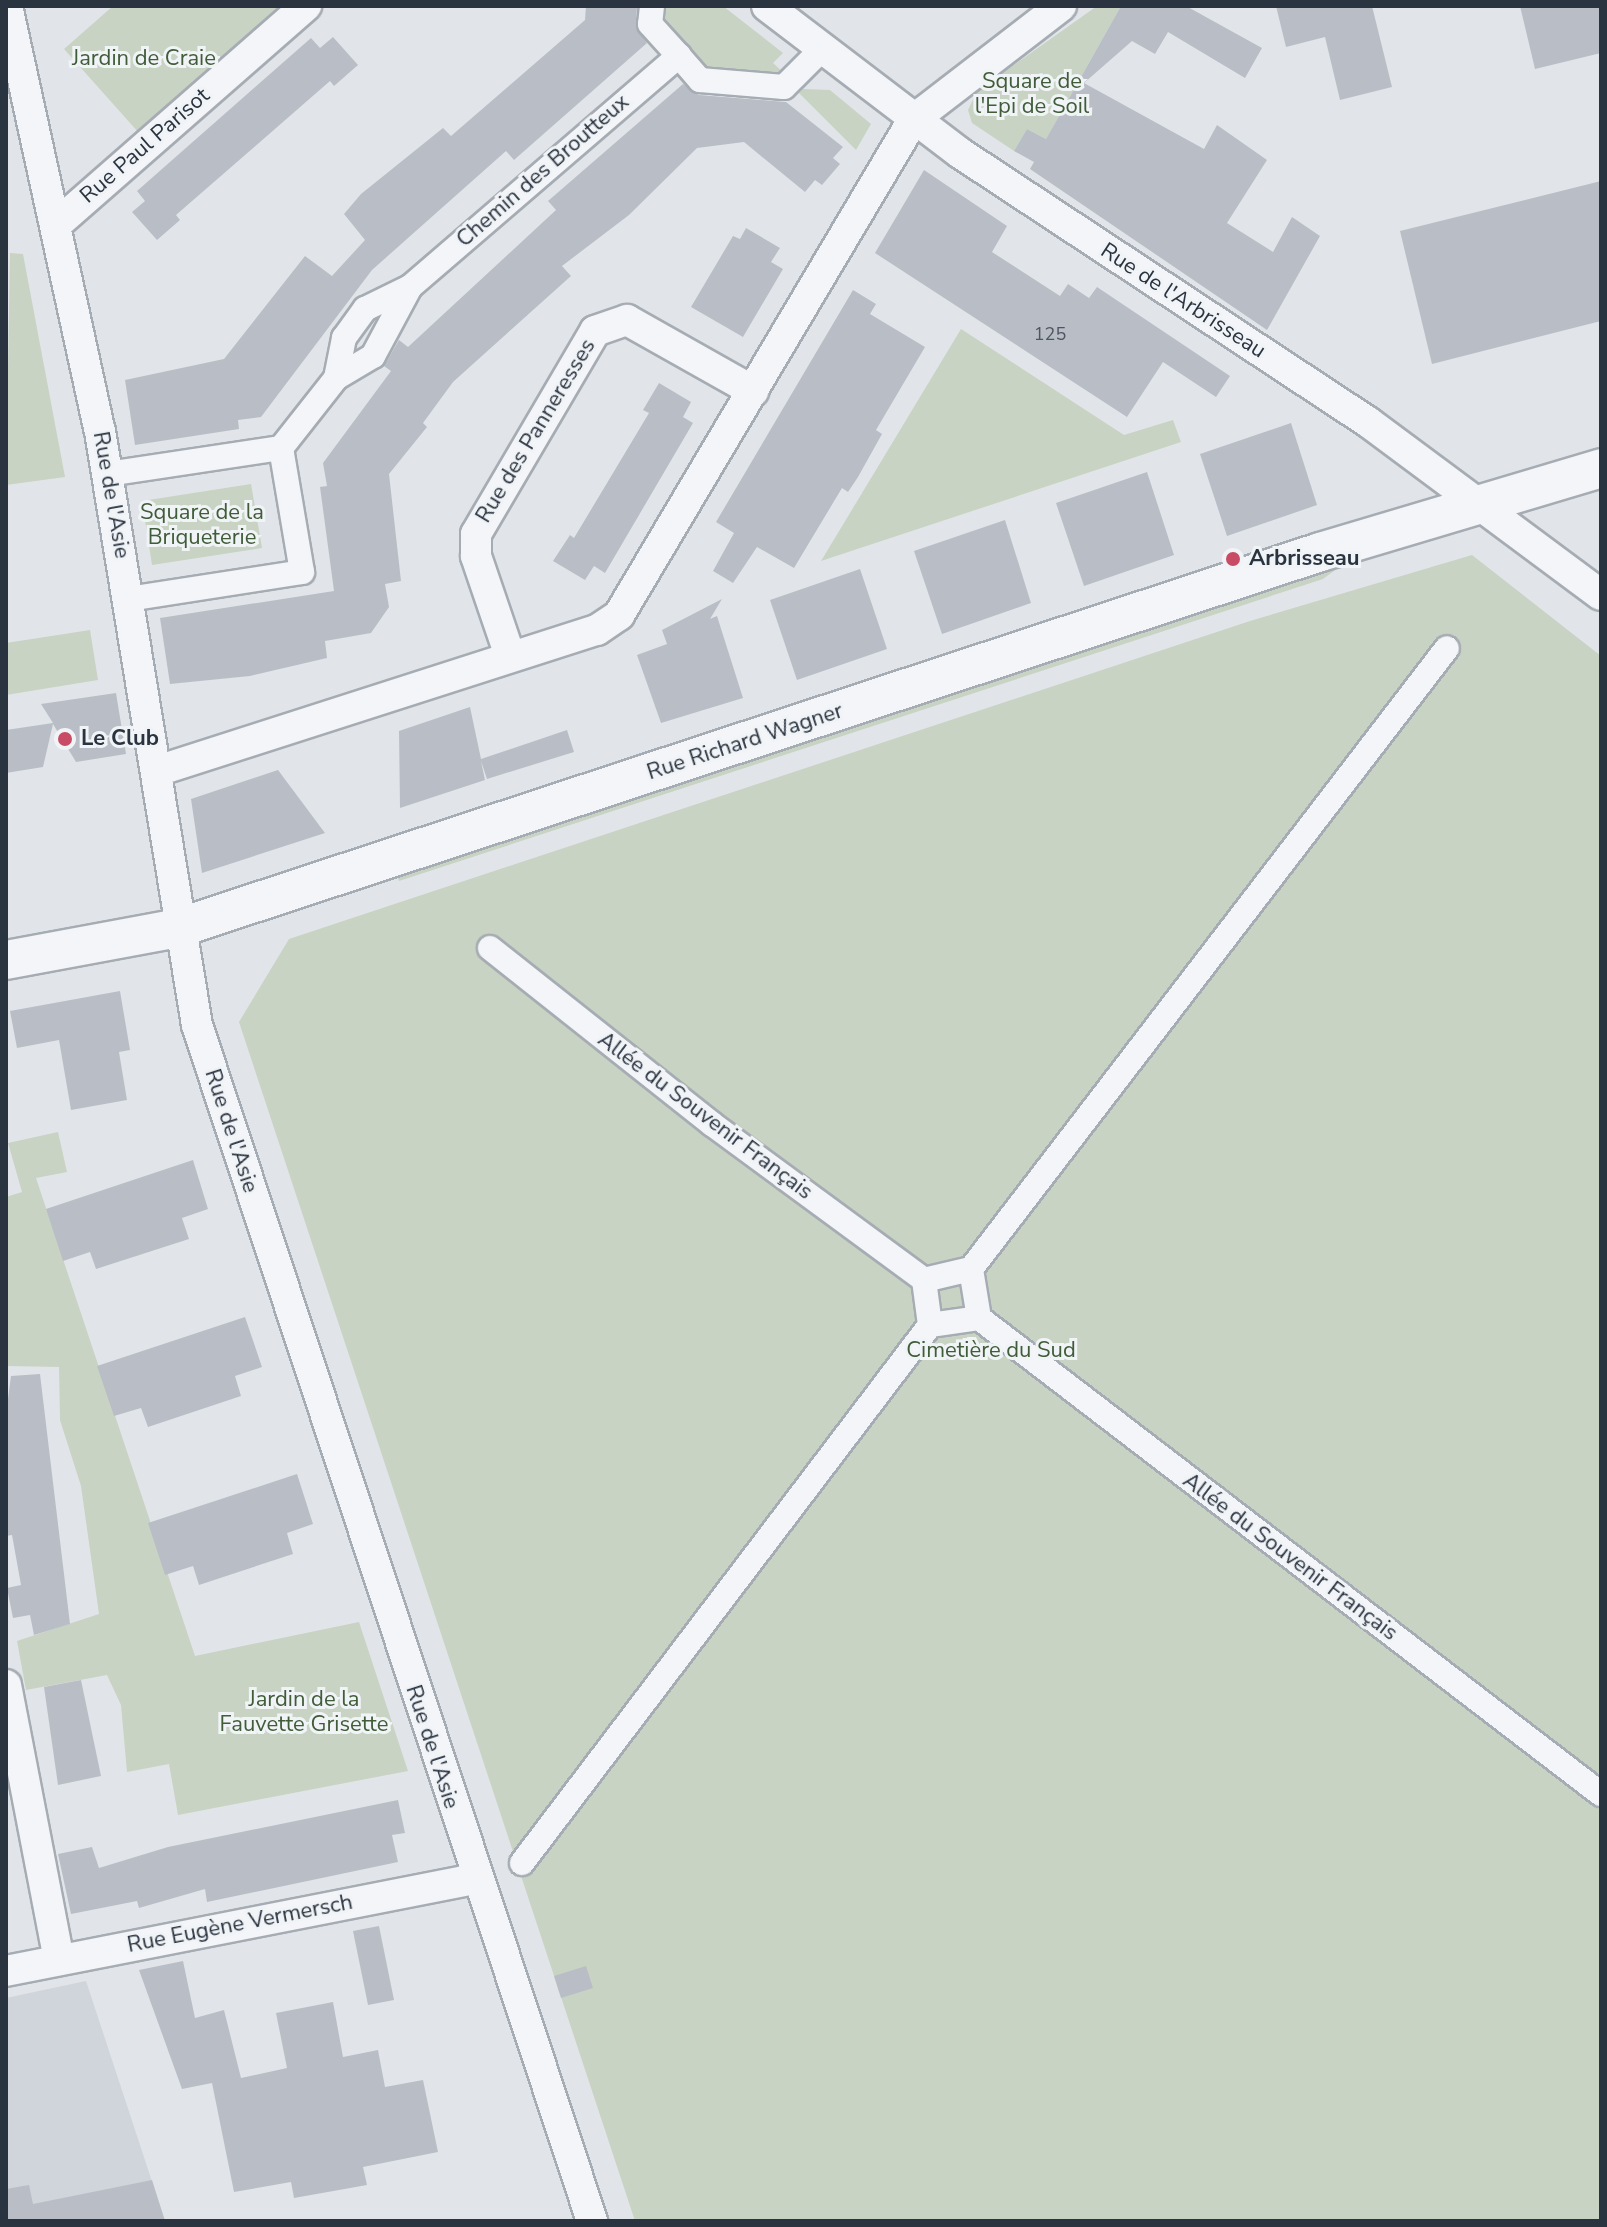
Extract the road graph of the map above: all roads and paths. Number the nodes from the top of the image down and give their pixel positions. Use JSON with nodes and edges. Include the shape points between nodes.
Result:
{"nodes":[{"id":1,"x":7,"y":6,"type":"edge"},
{"id":2,"x":306,"y":6,"type":"edge"},
{"id":3,"x":652,"y":6,"type":"edge"},
{"id":4,"x":767,"y":6,"type":"edge"},
{"id":5,"x":1061,"y":6,"type":"edge"},
{"id":6,"x":820,"y":51,"type":"junction"},
{"id":7,"x":679,"y":56,"type":"junction"},
{"id":8,"x":913,"y":120,"type":"junction"},
{"id":9,"x":58,"y":223,"type":"junction"},
{"id":10,"x":410,"y":287,"type":"junction"},
{"id":11,"x":336,"y":378,"type":"junction"},
{"id":12,"x":753,"y":391,"type":"junction"},
{"id":13,"x":281,"y":448,"type":"junction"},
{"id":14,"x":1601,"y":468,"type":"edge"},
{"id":15,"x":107,"y":474,"type":"junction"},
{"id":16,"x":1479,"y":504,"type":"junction"},
{"id":17,"x":1601,"y":595,"type":"edge"},
{"id":18,"x":128,"y":599,"type":"junction"},
{"id":19,"x":1447,"y":648,"type":"dead end"},
{"id":20,"x":510,"y":656,"type":"junction"},
{"id":21,"x":157,"y":771,"type":"junction"},
{"id":22,"x":178,"y":928,"type":"junction"},
{"id":23,"x":490,"y":948,"type":"dead end"},
{"id":24,"x":6,"y":960,"type":"edge"},
{"id":25,"x":971,"y":1269,"type":"junction"},
{"id":26,"x":924,"y":1280,"type":"junction"},
{"id":27,"x":979,"y":1318,"type":"junction"},
{"id":28,"x":930,"y":1325,"type":"junction"},
{"id":29,"x":6,"y":1685,"type":"edge"},
{"id":30,"x":1601,"y":1794,"type":"edge"},
{"id":31,"x":522,"y":1863,"type":"dead end"},
{"id":32,"x":475,"y":1879,"type":"junction"},
{"id":33,"x":59,"y":1960,"type":"junction"},
{"id":34,"x":6,"y":1971,"type":"edge"},
{"id":35,"x":592,"y":2221,"type":"edge"}],
"edges":[{"from":1,"to":9,"type":"street","name":"Rue de l'Asie"},
{"from":2,"to":9,"type":"street","name":"Rue Paul Parisot"},
{"from":3,"to":7,"type":"street","via":[[650,24]]},
{"from":4,"to":6,"type":"street","name":"Rue de l'Arbrisseau"},
{"from":5,"to":8,"type":"street"},
{"from":6,"to":7,"type":"street","via":[[784,87],[700,80]]},
{"from":6,"to":8,"type":"street","name":"Rue de l'Arbrisseau"},
{"from":7,"to":10,"type":"street","name":"Chemin des Broutteux"},
{"from":8,"to":12,"type":"street"},
{"from":8,"to":16,"type":"street","name":"Rue de l'Arbrisseau","via":[[1368,422]]},
{"from":9,"to":15,"type":"street","name":"Rue de l'Asie"},
{"from":10,"to":11,"type":"street","name":"Chemin des Broutteux","via":[[373,356]]},
{"from":10,"to":11,"type":"street","name":"Chemin des Broutteux","via":[[365,309],[344,338]]},
{"from":11,"to":13,"type":"street","name":"Chemin des Broutteux"},
{"from":12,"to":20,"type":"street","via":[[619,615],[597,630]]},
{"from":12,"to":20,"type":"street","name":"Rue des Panneresses","via":[[627,320],[595,331],[476,534],[476,556]]},
{"from":13,"to":15,"type":"street"},
{"from":13,"to":18,"type":"street","via":[[302,572]]},
{"from":14,"to":16,"type":"street","name":"Rue Richard Wagner"},
{"from":15,"to":18,"type":"street","name":"Rue de l'Asie"},
{"from":16,"to":17,"type":"street","name":"Rue de l'Arbrisseau"},
{"from":16,"to":22,"type":"street","name":"Rue Richard Wagner"},
{"from":18,"to":21,"type":"street","name":"Rue de l'Asie"},
{"from":19,"to":25,"type":"street"},
{"from":20,"to":21,"type":"street"},
{"from":21,"to":22,"type":"street","name":"Rue de l'Asie"},
{"from":22,"to":24,"type":"street","name":"Rue Richard Wagner"},
{"from":22,"to":32,"type":"street","name":"Rue de l'Asie","via":[[197,1025]]},
{"from":23,"to":26,"type":"street","name":"Allée du Souvenir Français","via":[[712,1124]]},
{"from":25,"to":26,"type":"street"},
{"from":25,"to":27,"type":"street"},
{"from":26,"to":28,"type":"street"},
{"from":27,"to":28,"type":"street"},
{"from":27,"to":30,"type":"street","name":"Allée du Souvenir Français"},
{"from":28,"to":31,"type":"street"},
{"from":29,"to":33,"type":"street"},
{"from":32,"to":33,"type":"street","name":"Rue Eugène Vermersch"},
{"from":32,"to":35,"type":"street","name":"Rue de l'Asie"},
{"from":33,"to":34,"type":"street","name":"Rue Eugène Vermersch"}]}
